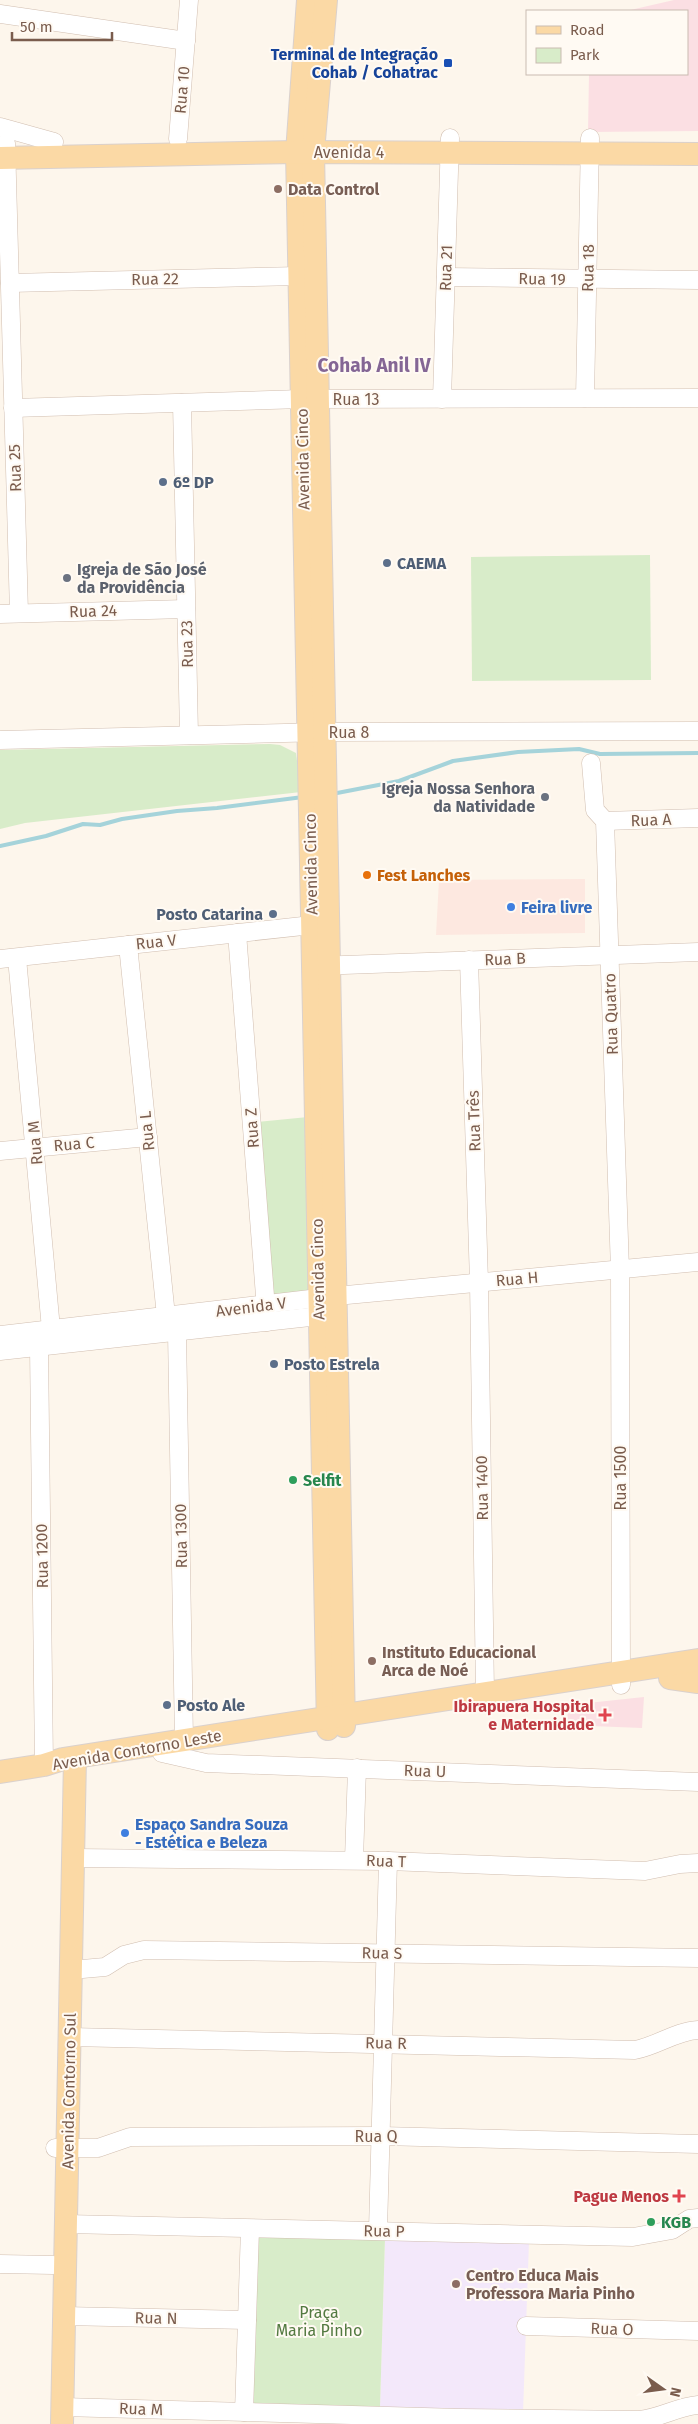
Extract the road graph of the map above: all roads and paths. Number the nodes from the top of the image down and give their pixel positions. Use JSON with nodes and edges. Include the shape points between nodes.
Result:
{"nodes":[{"id":1,"x":190,"y":0,"type":"edge"},
{"id":2,"x":308,"y":0,"type":"edge"},
{"id":3,"x":326,"y":0,"type":"edge"},
{"id":4,"x":0,"y":14,"type":"edge"},
{"id":5,"x":186,"y":41,"type":"junction"},
{"id":6,"x":698,"y":139,"type":"edge"},
{"id":7,"x":178,"y":140,"type":"junction"},
{"id":8,"x":306,"y":144,"type":"junction"},
{"id":9,"x":450,"y":145,"type":"junction"},
{"id":10,"x":3,"y":146,"type":"edge"},
{"id":11,"x":590,"y":146,"type":"junction"},
{"id":12,"x":634,"y":146,"type":"junction"},
{"id":13,"x":698,"y":154,"type":"edge"},
{"id":14,"x":300,"y":276,"type":"junction"},
{"id":15,"x":446,"y":277,"type":"junction"},
{"id":16,"x":588,"y":279,"type":"junction"},
{"id":17,"x":698,"y":280,"type":"edge"},
{"id":18,"x":10,"y":283,"type":"junction"},
{"id":19,"x":585,"y":398,"type":"junction"},
{"id":20,"x":698,"y":398,"type":"edge"},
{"id":21,"x":442,"y":399,"type":"junction"},
{"id":22,"x":310,"y":400,"type":"junction"},
{"id":23,"x":182,"y":403,"type":"junction"},
{"id":24,"x":13,"y":408,"type":"junction"},
{"id":25,"x":186,"y":609,"type":"junction"},
{"id":26,"x":19,"y":613,"type":"junction"},
{"id":27,"x":0,"y":614,"type":"edge"},
{"id":28,"x":317,"y":732,"type":"junction"},
{"id":29,"x":698,"y":732,"type":"edge"},
{"id":30,"x":189,"y":735,"type":"junction"},
{"id":31,"x":0,"y":740,"type":"edge"},
{"id":32,"x":591,"y":763,"type":"dead end"},
{"id":33,"x":698,"y":818,"type":"edge"},
{"id":34,"x":604,"y":821,"type":"junction"},
{"id":35,"x":319,"y":829,"type":"junction"},
{"id":36,"x":312,"y":925,"type":"junction"},
{"id":37,"x":237,"y":933,"type":"junction"},
{"id":38,"x":128,"y":945,"type":"junction"},
{"id":39,"x":698,"y":952,"type":"edge"},
{"id":40,"x":609,"y":955,"type":"junction"},
{"id":41,"x":8,"y":958,"type":"edge"},
{"id":42,"x":469,"y":960,"type":"junction"},
{"id":43,"x":321,"y":966,"type":"junction"},
{"id":44,"x":148,"y":1137,"type":"junction"},
{"id":45,"x":35,"y":1148,"type":"junction"},
{"id":46,"x":0,"y":1151,"type":"edge"},
{"id":47,"x":698,"y":1262,"type":"edge"},
{"id":48,"x":620,"y":1270,"type":"junction"},
{"id":49,"x":479,"y":1282,"type":"junction"},
{"id":50,"x":325,"y":1304,"type":"junction"},
{"id":51,"x":266,"y":1313,"type":"junction"},
{"id":52,"x":166,"y":1316,"type":"junction"},
{"id":53,"x":52,"y":1329,"type":"junction"},
{"id":54,"x":176,"y":1332,"type":"junction"},
{"id":55,"x":0,"y":1335,"type":"edge"},
{"id":56,"x":39,"y":1347,"type":"junction"},
{"id":57,"x":0,"y":1351,"type":"edge"},
{"id":58,"x":698,"y":1660,"type":"edge"},
{"id":59,"x":698,"y":1674,"type":"edge"},
{"id":60,"x":670,"y":1678,"type":"junction"},
{"id":61,"x":621,"y":1679,"type":"junction"},
{"id":62,"x":698,"y":1682,"type":"edge"},
{"id":63,"x":485,"y":1693,"type":"junction"},
{"id":64,"x":335,"y":1722,"type":"junction"},
{"id":65,"x":184,"y":1740,"type":"junction"},
{"id":66,"x":161,"y":1748,"type":"junction"},
{"id":67,"x":64,"y":1763,"type":"junction"},
{"id":68,"x":357,"y":1768,"type":"junction"},
{"id":69,"x":0,"y":1772,"type":"edge"},
{"id":70,"x":698,"y":1782,"type":"edge"},
{"id":71,"x":74,"y":1858,"type":"junction"},
{"id":72,"x":354,"y":1860,"type":"junction"},
{"id":73,"x":388,"y":1861,"type":"junction"},
{"id":74,"x":698,"y":1863,"type":"edge"},
{"id":75,"x":386,"y":1952,"type":"junction"},
{"id":76,"x":698,"y":1958,"type":"edge"},
{"id":77,"x":71,"y":1970,"type":"junction"},
{"id":78,"x":698,"y":2030,"type":"edge"},
{"id":79,"x":70,"y":2037,"type":"junction"},
{"id":80,"x":383,"y":2043,"type":"junction"},
{"id":81,"x":381,"y":2136,"type":"junction"},
{"id":82,"x":698,"y":2144,"type":"edge"},
{"id":83,"x":61,"y":2148,"type":"junction"},
{"id":84,"x":698,"y":2218,"type":"edge"},
{"id":85,"x":66,"y":2224,"type":"junction"},
{"id":86,"x":250,"y":2230,"type":"junction"},
{"id":87,"x":378,"y":2230,"type":"junction"},
{"id":88,"x":0,"y":2264,"type":"edge"},
{"id":89,"x":53,"y":2265,"type":"junction"},
{"id":90,"x":64,"y":2316,"type":"junction"},
{"id":91,"x":247,"y":2320,"type":"junction"},
{"id":92,"x":526,"y":2326,"type":"dead end"},
{"id":93,"x":698,"y":2331,"type":"edge"},
{"id":94,"x":698,"y":2405,"type":"edge"},
{"id":95,"x":244,"y":2412,"type":"junction"},
{"id":96,"x":58,"y":2418,"type":"edge"},
{"id":97,"x":375,"y":2420,"type":"edge"}],
"edges":[{"from":1,"to":5,"type":"street","name":"Rua 10"},
{"from":2,"to":8,"type":"main road","name":"Avenida Cinco"},
{"from":3,"to":8,"type":"main road","name":"Avenida Cinco"},
{"from":4,"to":5,"type":"street"},
{"from":5,"to":7,"type":"street","name":"Rua 10"},
{"from":6,"to":12,"type":"main road","name":"Avenida 4"},
{"from":7,"to":8,"type":"main road","name":"Avenida 4"},
{"from":7,"to":10,"type":"main road","name":"Avenida 4"},
{"from":8,"to":9,"type":"main road","name":"Avenida 4"},
{"from":8,"to":10,"type":"main road","name":"Avenida 4"},
{"from":8,"to":14,"type":"main road","name":"Avenida Cinco"},
{"from":8,"to":22,"type":"main road","name":"Avenida Cinco"},
{"from":9,"to":11,"type":"main road","name":"Avenida 4"},
{"from":9,"to":15,"type":"street","name":"Rua 21"},
{"from":10,"to":18,"type":"street","name":"Rua 25"},
{"from":11,"to":12,"type":"main road","name":"Avenida 4"},
{"from":11,"to":16,"type":"street","name":"Rua 18"},
{"from":12,"to":13,"type":"main road","name":"Avenida 4"},
{"from":14,"to":18,"type":"street","name":"Rua 22"},
{"from":14,"to":22,"type":"main road","name":"Avenida Cinco"},
{"from":15,"to":16,"type":"street","name":"Rua 19"},
{"from":15,"to":21,"type":"street","name":"Rua 21"},
{"from":16,"to":17,"type":"street","name":"Rua 19"},
{"from":16,"to":19,"type":"street","name":"Rua 18"},
{"from":18,"to":24,"type":"street","name":"Rua 25"},
{"from":19,"to":20,"type":"street","name":"Rua 13"},
{"from":19,"to":21,"type":"street","name":"Rua 13"},
{"from":21,"to":22,"type":"street","name":"Rua 13"},
{"from":22,"to":23,"type":"street","name":"Rua 13"},
{"from":22,"to":28,"type":"main road","name":"Avenida Cinco"},
{"from":23,"to":24,"type":"street","name":"Rua 13"},
{"from":23,"to":25,"type":"street","name":"Rua 23"},
{"from":24,"to":26,"type":"street","name":"Rua 25"},
{"from":25,"to":26,"type":"street","name":"Rua 24"},
{"from":25,"to":30,"type":"street","name":"Rua 23"},
{"from":26,"to":27,"type":"street","name":"Rua 24"},
{"from":28,"to":29,"type":"street","name":"Rua 8"},
{"from":28,"to":30,"type":"street","name":"Rua 8"},
{"from":28,"to":35,"type":"main road","name":"Avenida Cinco"},
{"from":30,"to":31,"type":"street","name":"Rua 8"},
{"from":32,"to":34,"type":"street","name":"Rua Quatro","via":[[595,810]]},
{"from":33,"to":34,"type":"street","name":"Rua A"},
{"from":34,"to":40,"type":"street","name":"Rua Quatro"},
{"from":35,"to":36,"type":"main road","name":"Avenida Cinco"},
{"from":35,"to":43,"type":"main road","name":"Avenida Cinco"},
{"from":36,"to":37,"type":"street","name":"Rua V"},
{"from":36,"to":43,"type":"main road","name":"Avenida Cinco"},
{"from":37,"to":38,"type":"street","name":"Rua V"},
{"from":37,"to":51,"type":"street","name":"Rua Z"},
{"from":38,"to":41,"type":"street","name":"Rua V"},
{"from":38,"to":44,"type":"street","name":"Rua L"},
{"from":39,"to":40,"type":"street","name":"Rua B"},
{"from":40,"to":42,"type":"street","name":"Rua B"},
{"from":40,"to":48,"type":"street","name":"Rua Quatro"},
{"from":41,"to":45,"type":"street","name":"Rua M"},
{"from":42,"to":43,"type":"street","name":"Rua B"},
{"from":42,"to":49,"type":"street","name":"Rua Três"},
{"from":43,"to":50,"type":"main road","name":"Avenida Cinco"},
{"from":44,"to":45,"type":"street","name":"Rua C"},
{"from":44,"to":52,"type":"street","name":"Rua L"},
{"from":45,"to":46,"type":"street","name":"Rua C"},
{"from":45,"to":53,"type":"street","name":"Rua M"},
{"from":47,"to":48,"type":"street","name":"Rua H"},
{"from":48,"to":49,"type":"street","name":"Rua H"},
{"from":48,"to":61,"type":"street","name":"Rua 1500"},
{"from":49,"to":50,"type":"street","name":"Rua H"},
{"from":49,"to":63,"type":"street","name":"Rua 1400"},
{"from":50,"to":51,"type":"street","name":"Avenida V"},
{"from":50,"to":64,"type":"main road","name":"Avenida Cinco"},
{"from":51,"to":52,"type":"street","name":"Avenida V"},
{"from":51,"to":54,"type":"street","name":"Avenida V"},
{"from":52,"to":53,"type":"street","name":"Avenida V"},
{"from":53,"to":55,"type":"street","name":"Avenida V"},
{"from":54,"to":56,"type":"street","name":"Avenida V"},
{"from":54,"to":65,"type":"street","name":"Rua 1300"},
{"from":56,"to":57,"type":"street","name":"Avenida V"},
{"from":56,"to":67,"type":"street","name":"Rua 1200"},
{"from":58,"to":61,"type":"main road","name":"Avenida Contorno Leste"},
{"from":59,"to":60,"type":"main road","name":"Avenida Contorno Leste"},
{"from":60,"to":61,"type":"main road","name":"Avenida Contorno Leste"},
{"from":60,"to":62,"type":"main road"},
{"from":61,"to":63,"type":"main road","name":"Avenida Contorno Leste"},
{"from":61,"to":64,"type":"main road","name":"Avenida Contorno Leste"},
{"from":63,"to":64,"type":"main road","name":"Avenida Contorno Leste"},
{"from":64,"to":65,"type":"main road","name":"Avenida Contorno Leste"},
{"from":64,"to":66,"type":"main road","name":"Avenida Contorno Leste"},
{"from":65,"to":66,"type":"main road","name":"Avenida Contorno Leste"},
{"from":66,"to":67,"type":"main road","name":"Avenida Contorno Leste"},
{"from":66,"to":68,"type":"street","name":"Rua U","via":[[206,1763]]},
{"from":67,"to":69,"type":"main road","name":"Avenida Contorno Leste"},
{"from":67,"to":71,"type":"main road","name":"Avenida Contorno Sul"},
{"from":67,"to":83,"type":"main road","name":"Avenida Contorno Sul"},
{"from":68,"to":70,"type":"street","name":"Rua U"},
{"from":68,"to":72,"type":"street"},
{"from":71,"to":72,"type":"street","name":"Rua T"},
{"from":71,"to":77,"type":"main road","name":"Avenida Contorno Sul"},
{"from":72,"to":73,"type":"street","name":"Rua T"},
{"from":73,"to":74,"type":"street","name":"Rua T","via":[[645,1872]]},
{"from":73,"to":75,"type":"street"},
{"from":75,"to":76,"type":"street","name":"Rua S"},
{"from":75,"to":77,"type":"street","name":"Rua S","via":[[144,1950],[124,1955],[105,1967]]},
{"from":75,"to":80,"type":"street"},
{"from":77,"to":79,"type":"main road","name":"Avenida Contorno Sul"},
{"from":78,"to":80,"type":"street","name":"Rua R","via":[[635,2050]]},
{"from":79,"to":80,"type":"street","name":"Rua R"},
{"from":79,"to":83,"type":"main road","name":"Avenida Contorno Sul"},
{"from":80,"to":81,"type":"street"},
{"from":81,"to":82,"type":"street","name":"Rua Q"},
{"from":81,"to":83,"type":"street","name":"Rua Q","via":[[130,2138],[98,2148]]},
{"from":81,"to":87,"type":"street"},
{"from":83,"to":85,"type":"main road","name":"Avenida Contorno Sul"},
{"from":83,"to":89,"type":"main road","name":"Avenida Contorno Sul"},
{"from":84,"to":87,"type":"street","name":"Rua P","via":[[689,2219],[672,2230],[634,2237]]},
{"from":85,"to":86,"type":"street","name":"Rua P"},
{"from":85,"to":90,"type":"main road","name":"Avenida Contorno Sul"},
{"from":86,"to":87,"type":"street","name":"Rua P"},
{"from":86,"to":91,"type":"street"},
{"from":88,"to":89,"type":"street"},
{"from":89,"to":96,"type":"main road","name":"Avenida Contorno Sul"},
{"from":90,"to":91,"type":"street","name":"Rua N"},
{"from":90,"to":96,"type":"main road","name":"Avenida Contorno Sul"},
{"from":91,"to":95,"type":"street"},
{"from":92,"to":93,"type":"street","name":"Rua O"},
{"from":94,"to":97,"type":"street","name":"Rua M","via":[[639,2420]]},
{"from":95,"to":96,"type":"street","name":"Rua M"},
{"from":95,"to":97,"type":"street","name":"Rua M"}]}
